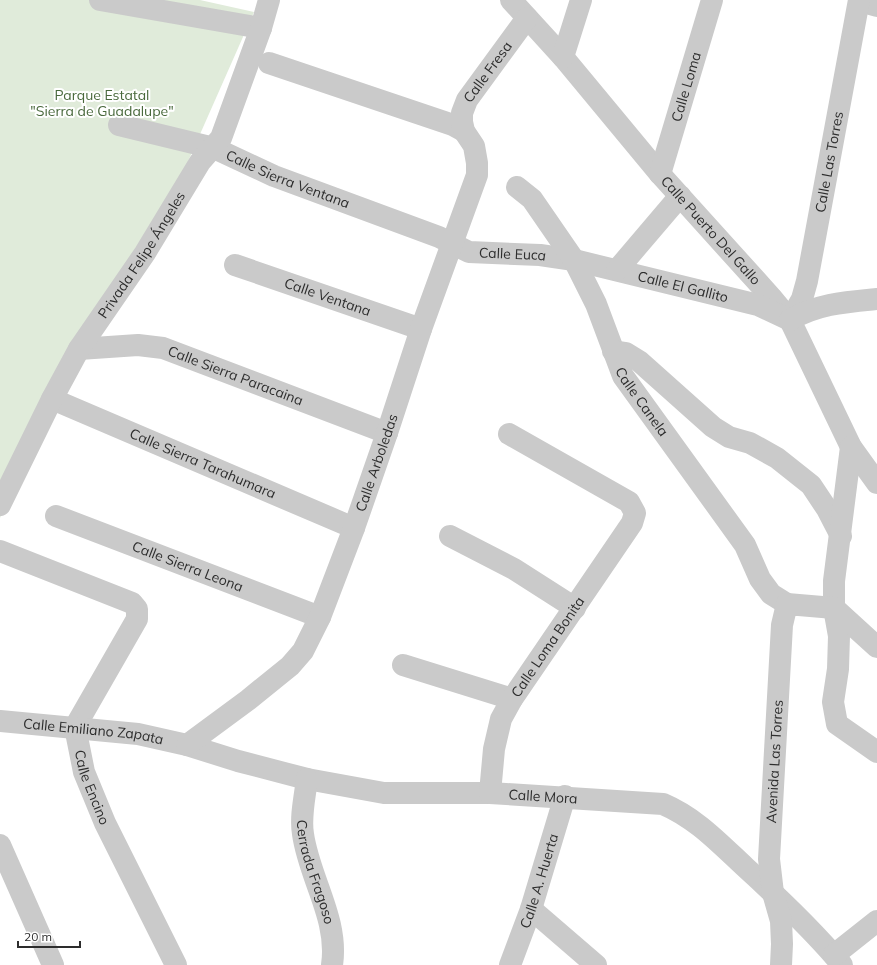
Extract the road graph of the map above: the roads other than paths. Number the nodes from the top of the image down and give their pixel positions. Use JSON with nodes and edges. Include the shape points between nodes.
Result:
{"nodes":[{"id":1,"x":100,"y":0,"type":"edge"},
{"id":2,"x":270,"y":0,"type":"edge"},
{"id":3,"x":511,"y":0,"type":"edge"},
{"id":4,"x":581,"y":0,"type":"edge"},
{"id":5,"x":712,"y":0,"type":"edge"},
{"id":6,"x":865,"y":2,"type":"edge"},
{"id":7,"x":527,"y":18,"type":"junction"},
{"id":8,"x":261,"y":28,"type":"junction"},
{"id":9,"x":563,"y":57,"type":"junction"},
{"id":10,"x":269,"y":63,"type":"dead end"},
{"id":11,"x":119,"y":125,"type":"dead end"},
{"id":12,"x":464,"y":131,"type":"junction"},
{"id":13,"x":214,"y":148,"type":"junction"},
{"id":14,"x":660,"y":174,"type":"junction"},
{"id":15,"x":517,"y":187,"type":"dead end"},
{"id":16,"x":680,"y":196,"type":"junction"},
{"id":17,"x":453,"y":244,"type":"junction"},
{"id":18,"x":574,"y":260,"type":"junction"},
{"id":19,"x":235,"y":265,"type":"dead end"},
{"id":20,"x":617,"y":270,"type":"junction"},
{"id":21,"x":877,"y":299,"type":"edge"},
{"id":22,"x":790,"y":320,"type":"junction"},
{"id":23,"x":421,"y":329,"type":"junction"},
{"id":24,"x":80,"y":349,"type":"junction"},
{"id":25,"x":613,"y":351,"type":"junction"},
{"id":26,"x":52,"y":399,"type":"junction"},
{"id":27,"x":387,"y":433,"type":"junction"},
{"id":28,"x":509,"y":434,"type":"dead end"},
{"id":29,"x":851,"y":447,"type":"junction"},
{"id":30,"x":877,"y":483,"type":"edge"},
{"id":31,"x":0,"y":505,"type":"edge"},
{"id":32,"x":56,"y":516,"type":"dead end"},
{"id":33,"x":354,"y":528,"type":"junction"},
{"id":34,"x":450,"y":536,"type":"dead end"},
{"id":35,"x":840,"y":536,"type":"junction"},
{"id":36,"x":0,"y":551,"type":"edge"},
{"id":37,"x":787,"y":604,"type":"junction"},
{"id":38,"x":575,"y":608,"type":"junction"},
{"id":39,"x":834,"y":608,"type":"junction"},
{"id":40,"x":320,"y":617,"type":"junction"},
{"id":41,"x":877,"y":647,"type":"edge"},
{"id":42,"x":403,"y":665,"type":"dead end"},
{"id":43,"x":512,"y":699,"type":"junction"},
{"id":44,"x":0,"y":721,"type":"edge"},
{"id":45,"x":75,"y":727,"type":"junction"},
{"id":46,"x":186,"y":745,"type":"junction"},
{"id":47,"x":876,"y":750,"type":"edge"},
{"id":48,"x":307,"y":779,"type":"junction"},
{"id":49,"x":490,"y":793,"type":"junction"},
{"id":50,"x":565,"y":796,"type":"junction"},
{"id":51,"x":0,"y":845,"type":"edge"},
{"id":52,"x":773,"y":893,"type":"junction"},
{"id":53,"x":532,"y":909,"type":"junction"},
{"id":54,"x":877,"y":921,"type":"edge"},
{"id":55,"x":838,"y":960,"type":"edge"},
{"id":56,"x":53,"y":965,"type":"edge"},
{"id":57,"x":176,"y":965,"type":"edge"},
{"id":58,"x":332,"y":965,"type":"edge"},
{"id":59,"x":510,"y":965,"type":"edge"},
{"id":60,"x":596,"y":965,"type":"edge"},
{"id":61,"x":781,"y":965,"type":"edge"}],
"edges":[{"from":1,"to":8,"type":"street"},
{"from":2,"to":8,"type":"street","name":"Privada Felipe Ángeles"},
{"from":3,"to":7,"type":"street","name":"Calle Puerto Del Gallo"},
{"from":4,"to":9,"type":"street"},
{"from":5,"to":14,"type":"street","name":"Calle Loma"},
{"from":6,"to":22,"type":"street","name":"Calle Las Torres","via":[[807,281],[802,299]]},
{"from":7,"to":9,"type":"street","name":"Calle Puerto Del Gallo"},
{"from":7,"to":12,"type":"street","name":"Calle Fresa","via":[[466,100],[462,113]]},
{"from":8,"to":13,"type":"street","name":"Privada Felipe Ángeles","via":[[222,138]]},
{"from":9,"to":14,"type":"street","name":"Calle Puerto Del Gallo"},
{"from":10,"to":12,"type":"street","via":[[453,125]]},
{"from":11,"to":13,"type":"street","name":"Calle Sierra Ventana"},
{"from":12,"to":17,"type":"street","name":"Calle Arboledas","via":[[474,146],[477,175]]},
{"from":13,"to":17,"type":"street","name":"Calle Sierra Ventana","via":[[274,176]]},
{"from":13,"to":24,"type":"street","name":"Privada Felipe Ángeles","via":[[200,162],[145,253]]},
{"from":14,"to":16,"type":"street","name":"Calle Puerto Del Gallo"},
{"from":15,"to":18,"type":"street","name":"Calle Canela","via":[[532,199]]},
{"from":16,"to":20,"type":"street"},
{"from":16,"to":22,"type":"street","name":"Calle Puerto Del Gallo"},
{"from":17,"to":18,"type":"street","name":"Calle Euca","via":[[476,253]]},
{"from":17,"to":23,"type":"street","name":"Calle Arboledas"},
{"from":18,"to":20,"type":"street","name":"Calle El Gallito"},
{"from":18,"to":25,"type":"street","name":"Calle Canela","via":[[596,304]]},
{"from":19,"to":23,"type":"street","name":"Calle Ventana"},
{"from":20,"to":22,"type":"street","name":"Calle El Gallito","via":[[758,305]]},
{"from":21,"to":22,"type":"street","via":[[824,306],[805,311]]},
{"from":22,"to":29,"type":"street","name":"Calle Puerto Del Gallo"},
{"from":23,"to":27,"type":"street","name":"Calle Arboledas"},
{"from":24,"to":26,"type":"street","name":"Privada Felipe Ángeles"},
{"from":24,"to":27,"type":"street","name":"Calle Sierra Paracaina","via":[[138,345],[163,348]]},
{"from":25,"to":35,"type":"street","via":[[626,353],[639,361],[713,427],[729,437],[750,443],[777,458],[811,484]]},
{"from":25,"to":37,"type":"street","name":"Calle Canela","via":[[624,376],[745,546],[760,579],[771,594]]},
{"from":26,"to":31,"type":"street","name":"Privada Felipe Ángeles"},
{"from":26,"to":33,"type":"street","name":"Calle Sierra Tarahumara"},
{"from":27,"to":33,"type":"street","name":"Calle Arboledas"},
{"from":28,"to":38,"type":"street","name":"Calle Loma Bonita","via":[[629,502],[635,513],[632,522]]},
{"from":29,"to":30,"type":"street","name":"Calle Puerto Del Gallo"},
{"from":29,"to":35,"type":"street"},
{"from":32,"to":40,"type":"street","name":"Calle Sierra Leona"},
{"from":33,"to":40,"type":"street","name":"Calle Arboledas"},
{"from":34,"to":38,"type":"street","via":[[514,569]]},
{"from":35,"to":39,"type":"street","via":[[834,581]]},
{"from":36,"to":45,"type":"street","via":[[132,603],[137,609],[137,619]]},
{"from":37,"to":39,"type":"street"},
{"from":37,"to":52,"type":"street","name":"Avenida Las Torres","via":[[782,625],[769,859]]},
{"from":38,"to":43,"type":"street","name":"Calle Loma Bonita"},
{"from":39,"to":41,"type":"street"},
{"from":39,"to":47,"type":"street","via":[[839,636],[833,702],[835,718],[841,729]]},
{"from":40,"to":46,"type":"street","name":"Calle Arboledas","via":[[303,651],[290,666]]},
{"from":42,"to":43,"type":"street"},
{"from":43,"to":49,"type":"street","name":"Calle Loma Bonita","via":[[499,726]]},
{"from":44,"to":45,"type":"street","name":"Calle Emiliano Zapata"},
{"from":45,"to":46,"type":"street","name":"Calle Emiliano Zapata","via":[[138,734]]},
{"from":45,"to":57,"type":"street","name":"Calle Encino","via":[[84,772],[105,822]]},
{"from":46,"to":48,"type":"street","name":"Calle Mora"},
{"from":48,"to":49,"type":"street","name":"Calle Mora","via":[[384,793]]},
{"from":48,"to":58,"type":"street","name":"Cerrada Fragoso","via":[[302,832],[329,920],[333,940]]},
{"from":49,"to":50,"type":"street","name":"Calle Mora"},
{"from":50,"to":52,"type":"street","name":"Calle Mora","via":[[663,804],[682,812],[699,824]]},
{"from":50,"to":53,"type":"street","name":"Calle A. Huerta"},
{"from":51,"to":56,"type":"street"},
{"from":52,"to":55,"type":"street","name":"Calle Mora"},
{"from":52,"to":61,"type":"street","name":"Avenida Las Torres","via":[[781,921]]},
{"from":53,"to":59,"type":"street","name":"Calle A. Huerta"},
{"from":53,"to":60,"type":"street"},
{"from":54,"to":55,"type":"street"}]}
